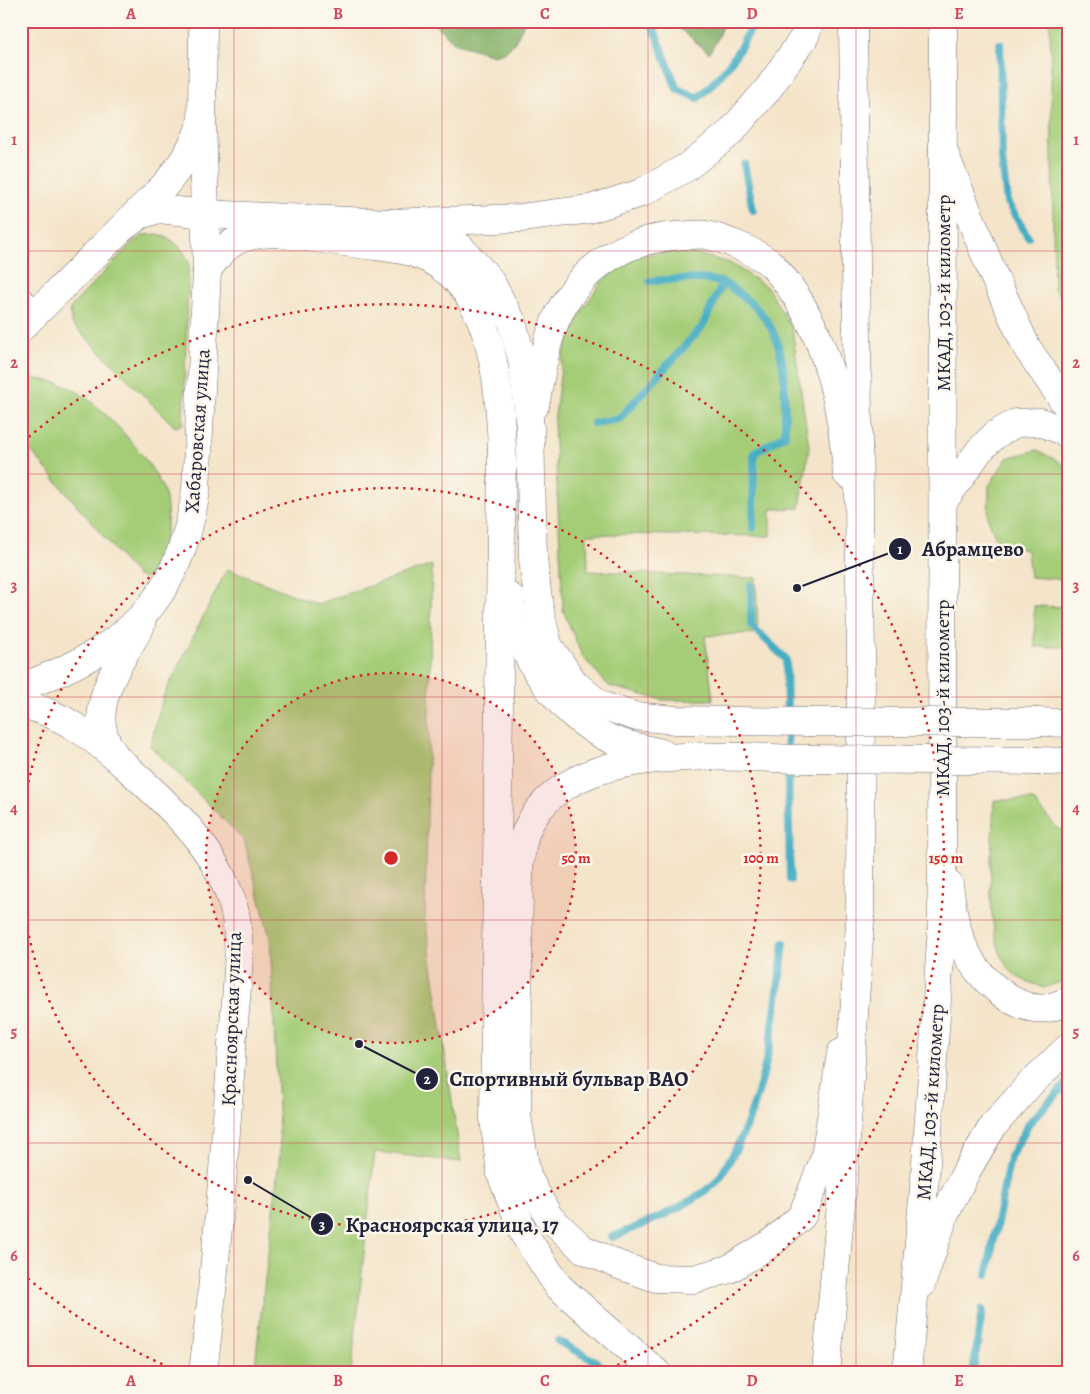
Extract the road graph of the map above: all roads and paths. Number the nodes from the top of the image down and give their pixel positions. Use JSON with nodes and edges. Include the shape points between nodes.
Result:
{"nodes":[{"id":1,"x":203,"y":21,"type":"edge"},
{"id":2,"x":810,"y":21,"type":"edge"},
{"id":3,"x":853,"y":21,"type":"edge"},
{"id":4,"x":943,"y":21,"type":"edge"},
{"id":5,"x":202,"y":121,"type":"junction"},
{"id":6,"x":943,"y":150,"type":"junction"},
{"id":7,"x":205,"y":214,"type":"junction"},
{"id":8,"x":389,"y":222,"type":"junction"},
{"id":9,"x":122,"y":228,"type":"junction"},
{"id":10,"x":207,"y":272,"type":"junction"},
{"id":11,"x":25,"y":315,"type":"edge"},
{"id":12,"x":1069,"y":408,"type":"edge"},
{"id":13,"x":530,"y":428,"type":"junction"},
{"id":14,"x":1069,"y":434,"type":"edge"},
{"id":15,"x":502,"y":449,"type":"junction"},
{"id":16,"x":943,"y":502,"type":"junction"},
{"id":17,"x":151,"y":606,"type":"junction"},
{"id":18,"x":861,"y":660,"type":"junction"},
{"id":19,"x":21,"y":687,"type":"edge"},
{"id":20,"x":21,"y":704,"type":"edge"},
{"id":21,"x":1069,"y":724,"type":"edge"},
{"id":22,"x":676,"y":757,"type":"junction"},
{"id":23,"x":118,"y":759,"type":"junction"},
{"id":24,"x":1069,"y":762,"type":"edge"},
{"id":25,"x":942,"y":822,"type":"junction"},
{"id":26,"x":860,"y":923,"type":"junction"},
{"id":27,"x":1069,"y":1000,"type":"edge"},
{"id":28,"x":1069,"y":1047,"type":"edge"},
{"id":29,"x":914,"y":1305,"type":"junction"},
{"id":30,"x":203,"y":1373,"type":"edge"},
{"id":31,"x":657,"y":1373,"type":"edge"},
{"id":32,"x":826,"y":1373,"type":"edge"},
{"id":33,"x":907,"y":1373,"type":"edge"}],
"edges":[{"from":1,"to":5,"type":"main road"},
{"from":2,"to":8,"type":"main road","via":[[804,36],[768,89],[730,133],[687,167],[641,193],[590,209],[521,218]]},
{"from":3,"to":18,"type":"main road"},
{"from":4,"to":6,"type":"main road","name":"МКАД, 103-й километр"},
{"from":5,"to":7,"type":"main road","name":"Хабаровская улица"},
{"from":5,"to":9,"type":"main road","via":[[194,146],[182,165]]},
{"from":6,"to":12,"type":"main road","via":[[1027,348]]},
{"from":6,"to":16,"type":"main road","name":"МКАД, 103-й километр"},
{"from":7,"to":8,"type":"main road"},
{"from":7,"to":9,"type":"main road","via":[[159,209],[140,215]]},
{"from":7,"to":10,"type":"main road","name":"Хабаровская улица"},
{"from":8,"to":13,"type":"main road","via":[[428,229],[460,247],[489,279],[515,331],[522,358]]},
{"from":9,"to":11,"type":"main road"},
{"from":10,"to":15,"type":"main road","via":[[218,253],[235,240],[253,234],[276,233],[415,253],[443,268],[470,296],[488,337],[500,398]]},
{"from":10,"to":17,"type":"main road","name":"Хабаровская улица","via":[[192,520],[175,568]]},
{"from":13,"to":18,"type":"main road","via":[[546,352],[558,314],[576,287],[600,262],[630,245],[667,236],[706,235],[744,249],[773,265],[801,304],[827,360],[844,436]]},
{"from":13,"to":21,"type":"main road","bridge":true,"via":[[533,559],[548,645],[574,683],[600,705],[634,716],[808,722]]},
{"from":14,"to":16,"type":"main road","via":[[1041,422],[1016,423],[995,434],[978,451]]},
{"from":15,"to":22,"type":"main road","via":[[510,604],[525,652],[549,690],[580,721],[612,740]]},
{"from":15,"to":31,"type":"main road","via":[[494,1118],[502,1174],[524,1234],[558,1286]]},
{"from":16,"to":25,"type":"main road","name":"МКАД, 103-й километр"},
{"from":17,"to":19,"type":"main road","name":"Хабаровская улица","via":[[112,643],[53,676]]},
{"from":17,"to":23,"type":"main road","via":[[106,690],[101,712],[100,727],[107,746]]},
{"from":18,"to":26,"type":"main road"},
{"from":20,"to":23,"type":"main road","name":"Красноярская улица","via":[[62,717]]},
{"from":22,"to":24,"type":"main road","bridge":true},
{"from":22,"to":26,"type":"main road","via":[[614,765],[577,780],[554,794],[527,830],[518,867],[517,1116],[527,1176],[549,1217],[583,1249],[656,1278],[694,1279],[729,1269],[770,1244],[802,1216],[826,1157]]},
{"from":23,"to":30,"type":"main road","name":"Красноярская улица","via":[[189,826],[218,869],[233,904],[237,936],[236,987]]},
{"from":25,"to":27,"type":"main road","via":[[952,912],[965,949],[992,986],[1016,1003],[1046,1008]]},
{"from":25,"to":29,"type":"main road","name":"МКАД, 103-й километр","via":[[942,926]]},
{"from":26,"to":32,"type":"main road","via":[[844,1170]]},
{"from":28,"to":29,"type":"main road","via":[[993,1126],[944,1216]]},
{"from":29,"to":33,"type":"main road","name":"МКАД, 103-й километр"}]}
